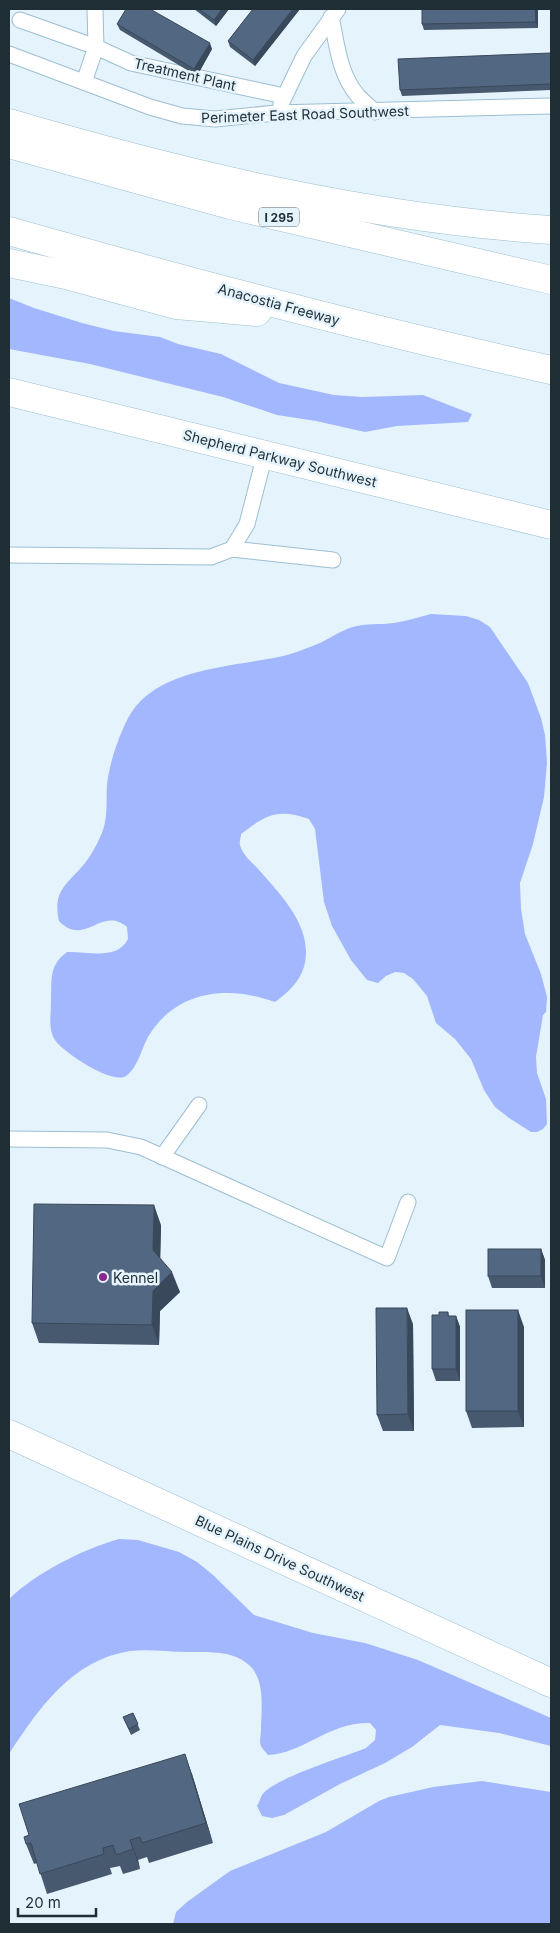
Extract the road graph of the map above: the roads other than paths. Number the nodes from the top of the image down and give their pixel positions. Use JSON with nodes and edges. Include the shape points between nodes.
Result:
{"nodes":[{"id":1,"x":95,"y":9,"type":"edge"},
{"id":2,"x":334,"y":13,"type":"edge"},
{"id":3,"x":20,"y":20,"type":"dead end"},
{"id":4,"x":96,"y":47,"type":"junction"},
{"id":5,"x":9,"y":54,"type":"edge"},
{"id":6,"x":84,"y":82,"type":"junction"},
{"id":7,"x":284,"y":96,"type":"junction"},
{"id":8,"x":551,"y":106,"type":"edge"},
{"id":9,"x":375,"y":112,"type":"junction"},
{"id":10,"x":276,"y":113,"type":"junction"},
{"id":11,"x":9,"y":124,"type":"edge"},
{"id":12,"x":9,"y":144,"type":"edge"},
{"id":13,"x":551,"y":230,"type":"edge"},
{"id":14,"x":9,"y":231,"type":"edge"},
{"id":15,"x":9,"y":263,"type":"edge"},
{"id":16,"x":551,"y":280,"type":"edge"},
{"id":17,"x":332,"y":318,"type":"junction"},
{"id":18,"x":551,"y":370,"type":"edge"},
{"id":19,"x":9,"y":392,"type":"edge"},
{"id":20,"x":265,"y":454,"type":"junction"},
{"id":21,"x":551,"y":525,"type":"edge"},
{"id":22,"x":232,"y":550,"type":"junction"},
{"id":23,"x":9,"y":555,"type":"edge"},
{"id":24,"x":332,"y":560,"type":"dead end"},
{"id":25,"x":199,"y":1105,"type":"dead end"},
{"id":26,"x":9,"y":1139,"type":"edge"},
{"id":27,"x":162,"y":1157,"type":"junction"},
{"id":28,"x":408,"y":1202,"type":"dead end"},
{"id":29,"x":9,"y":1434,"type":"edge"},
{"id":30,"x":551,"y":1683,"type":"edge"}],
"edges":[{"from":1,"to":4,"type":"lane"},
{"from":2,"to":7,"type":"lane","via":[[304,56]]},
{"from":2,"to":9,"type":"lane","via":[[338,56],[347,78],[357,95]]},
{"from":3,"to":4,"type":"lane","name":"Treatment Plant"},
{"from":4,"to":6,"type":"lane"},
{"from":4,"to":7,"type":"lane","name":"Treatment Plant","via":[[131,63]]},
{"from":5,"to":6,"type":"lane","name":"Perimeter East Road Southwest"},
{"from":6,"to":10,"type":"lane","name":"Perimeter East Road Southwest","via":[[182,116],[215,119]]},
{"from":7,"to":10,"type":"lane"},
{"from":8,"to":9,"type":"lane","name":"Perimeter East Road Southwest"},
{"from":9,"to":10,"type":"lane","name":"Perimeter East Road Southwest"},
{"from":11,"to":13,"type":"main road","via":[[289,195],[472,223]]},
{"from":12,"to":16,"type":"main road","number":"I 295","via":[[230,205]]},
{"from":14,"to":17,"type":"main road","name":"Anacostia Freeway"},
{"from":15,"to":17,"type":"main road","via":[[176,305]]},
{"from":17,"to":18,"type":"main road","name":"Anacostia Freeway"},
{"from":19,"to":20,"type":"main road","name":"Shepherd Parkway Southwest"},
{"from":20,"to":21,"type":"main road","name":"Shepherd Parkway Southwest"},
{"from":20,"to":22,"type":"lane","via":[[247,524]]},
{"from":22,"to":23,"type":"lane","via":[[211,558]]},
{"from":22,"to":24,"type":"lane"},
{"from":25,"to":27,"type":"lane"},
{"from":26,"to":27,"type":"lane","via":[[107,1140],[141,1147]]},
{"from":27,"to":28,"type":"lane","via":[[387,1258]]},
{"from":29,"to":30,"type":"main road","name":"Blue Plains Drive Southwest"}]}
